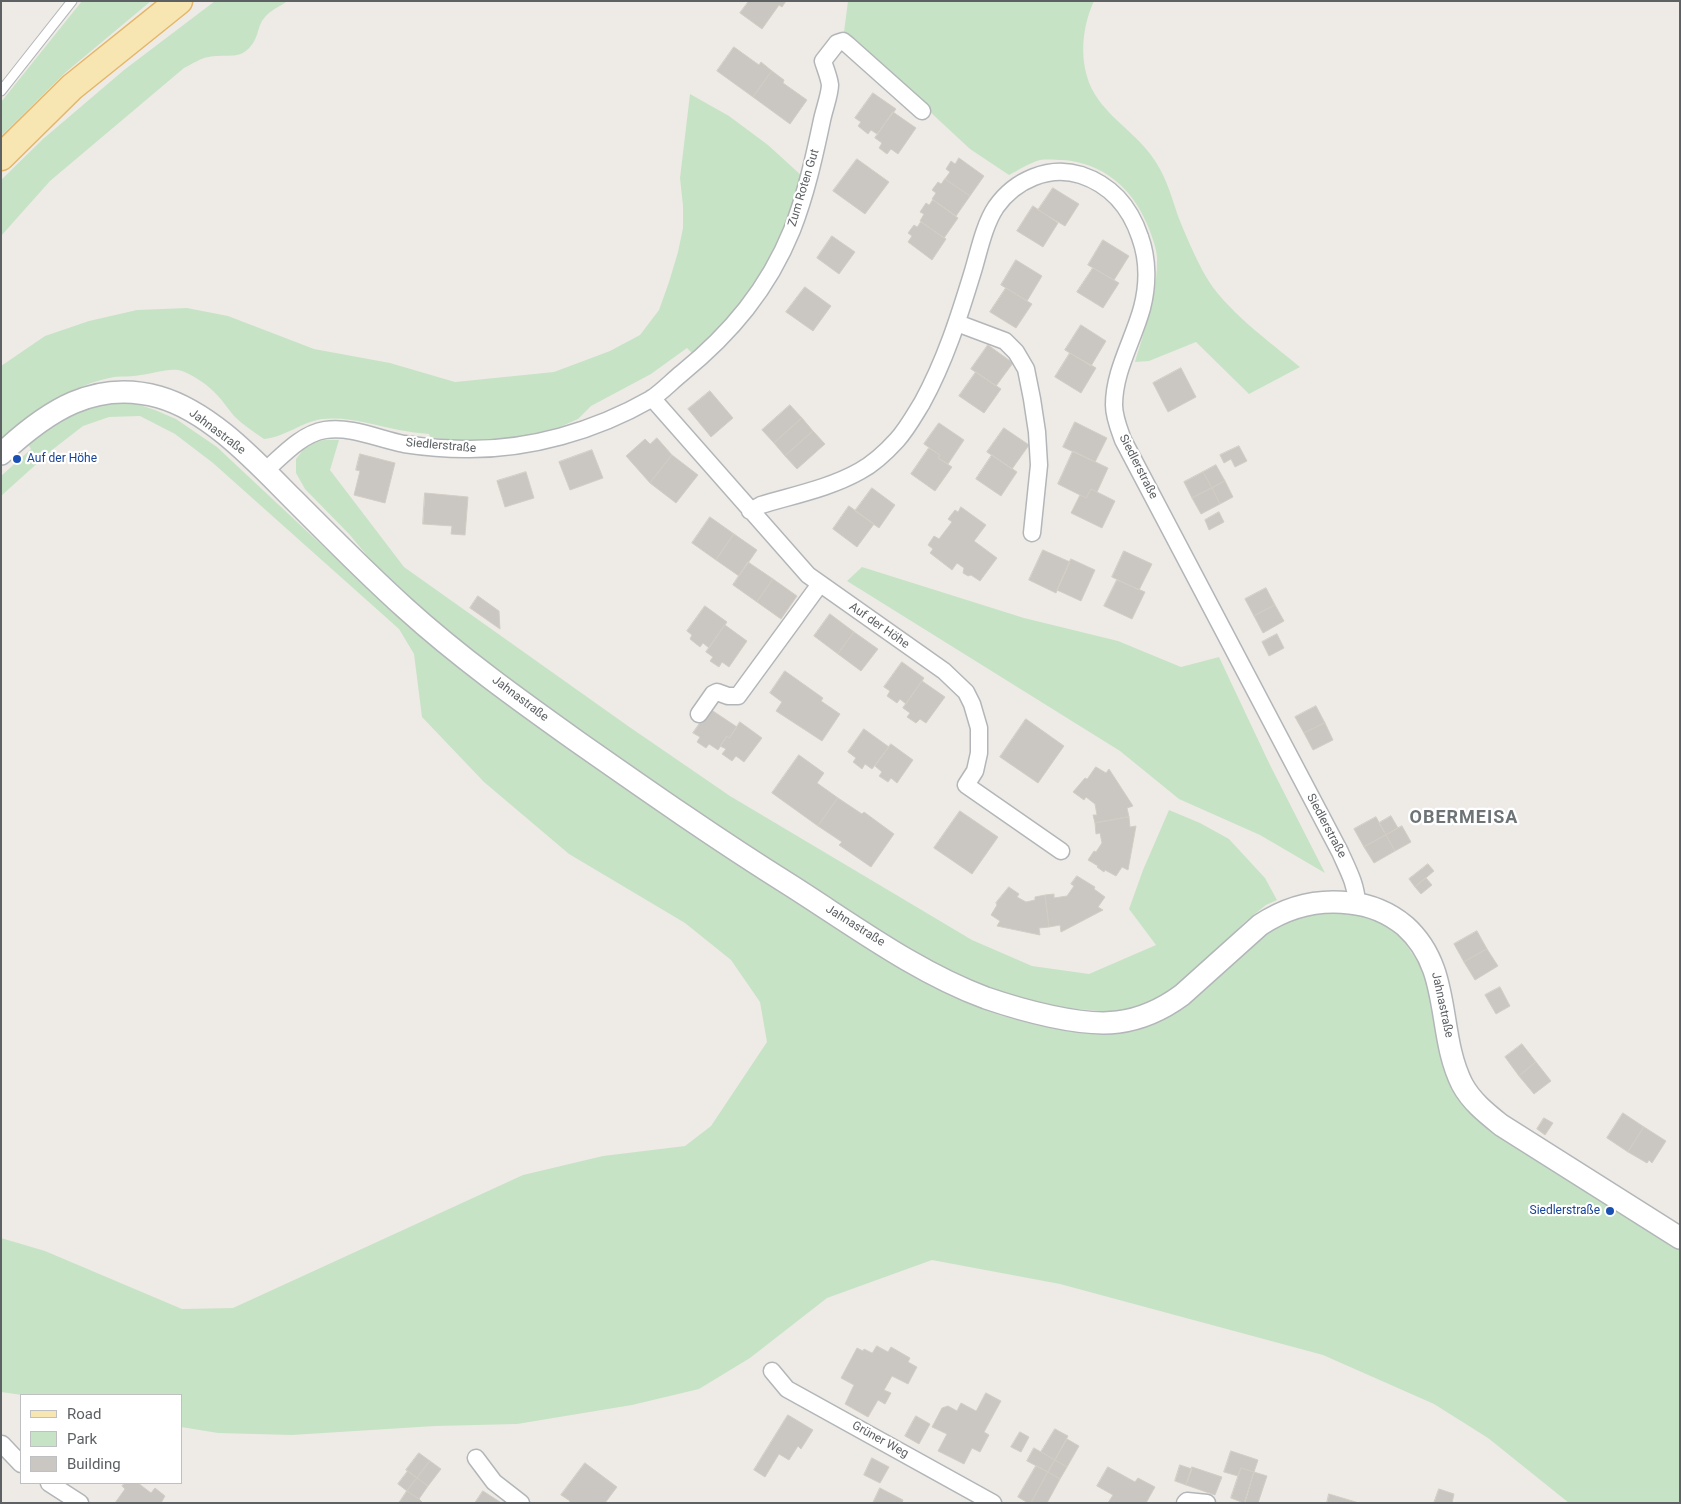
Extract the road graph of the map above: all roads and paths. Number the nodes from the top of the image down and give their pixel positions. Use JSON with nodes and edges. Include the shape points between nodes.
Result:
{"nodes":[{"id":1,"x":72,"y":1,"type":"edge"},
{"id":2,"x":180,"y":1,"type":"edge"},
{"id":3,"x":1,"y":91,"type":"edge"},
{"id":4,"x":922,"y":111,"type":"dead end"},
{"id":5,"x":1,"y":157,"type":"edge"},
{"id":6,"x":957,"y":323,"type":"junction"},
{"id":7,"x":652,"y":398,"type":"junction"},
{"id":8,"x":1,"y":454,"type":"edge"},
{"id":9,"x":265,"y":471,"type":"junction"},
{"id":10,"x":750,"y":511,"type":"junction"},
{"id":11,"x":1032,"y":534,"type":"dead end"},
{"id":12,"x":820,"y":584,"type":"junction"},
{"id":13,"x":699,"y":714,"type":"dead end"},
{"id":14,"x":1061,"y":851,"type":"dead end"},
{"id":15,"x":1357,"y":903,"type":"junction"},
{"id":16,"x":1680,"y":1238,"type":"edge"},
{"id":17,"x":772,"y":1371,"type":"dead end"},
{"id":18,"x":2,"y":1444,"type":"edge"},
{"id":19,"x":476,"y":1458,"type":"dead end"},
{"id":20,"x":20,"y":1463,"type":"edge"},
{"id":21,"x":50,"y":1484,"type":"edge"},
{"id":22,"x":80,"y":1503,"type":"edge"},
{"id":23,"x":521,"y":1503,"type":"edge"},
{"id":24,"x":993,"y":1503,"type":"edge"},
{"id":25,"x":1185,"y":1503,"type":"edge"},
{"id":26,"x":1207,"y":1503,"type":"edge"}],
"edges":[{"from":1,"to":3,"type":"lane"},
{"from":2,"to":5,"type":"main road","via":[[72,87]]},
{"from":4,"to":7,"type":"street","name":"Zum Roten Gut","via":[[843,41],[837,43],[823,61],[830,85],[816,153],[787,242],[754,299],[730,329]]},
{"from":6,"to":10,"type":"street","name":"Siedlerstraße","via":[[947,353],[911,422],[883,453],[862,470],[835,484]]},
{"from":6,"to":11,"type":"street","via":[[1005,341],[1026,369],[1034,407],[1039,465]]},
{"from":6,"to":15,"type":"street","name":"Siedlerstraße","via":[[996,207],[1026,179],[1053,172],[1076,174],[1103,184],[1121,201],[1139,234],[1147,270],[1142,307],[1116,382],[1115,415],[1123,440],[1353,879]]},
{"from":7,"to":9,"type":"street","name":"Siedlerstraße","via":[[600,423],[565,435],[482,449],[404,444],[359,432],[324,430],[288,450]]},
{"from":7,"to":10,"type":"street","name":"Auf der Höhe"},
{"from":8,"to":9,"type":"street","name":"Jahnastraße","via":[[34,424],[74,402],[106,392],[138,392],[179,404],[198,415]]},
{"from":9,"to":15,"type":"street","name":"Jahnastraße","via":[[407,610],[525,704],[742,855],[900,955],[964,989],[1044,1015],[1117,1022],[1155,1012],[1169,1004],[1273,916],[1308,904]]},
{"from":10,"to":12,"type":"street","name":"Auf der Höhe","via":[[797,565]]},
{"from":12,"to":13,"type":"street","via":[[738,696],[717,692]]},
{"from":12,"to":14,"type":"street","name":"Auf der Höhe","via":[[944,671],[966,692],[978,728],[979,753],[975,771],[966,785]]},
{"from":15,"to":16,"type":"street","name":"Jahnastraße","via":[[1380,910],[1399,921],[1430,958],[1452,1056],[1463,1085],[1478,1106],[1501,1125]]},
{"from":17,"to":24,"type":"street","name":"Grüner Weg","via":[[787,1389]]},
{"from":18,"to":20,"type":"street"},
{"from":19,"to":23,"type":"street","via":[[494,1482]]},
{"from":21,"to":22,"type":"street"},
{"from":25,"to":26,"type":"street"}]}
